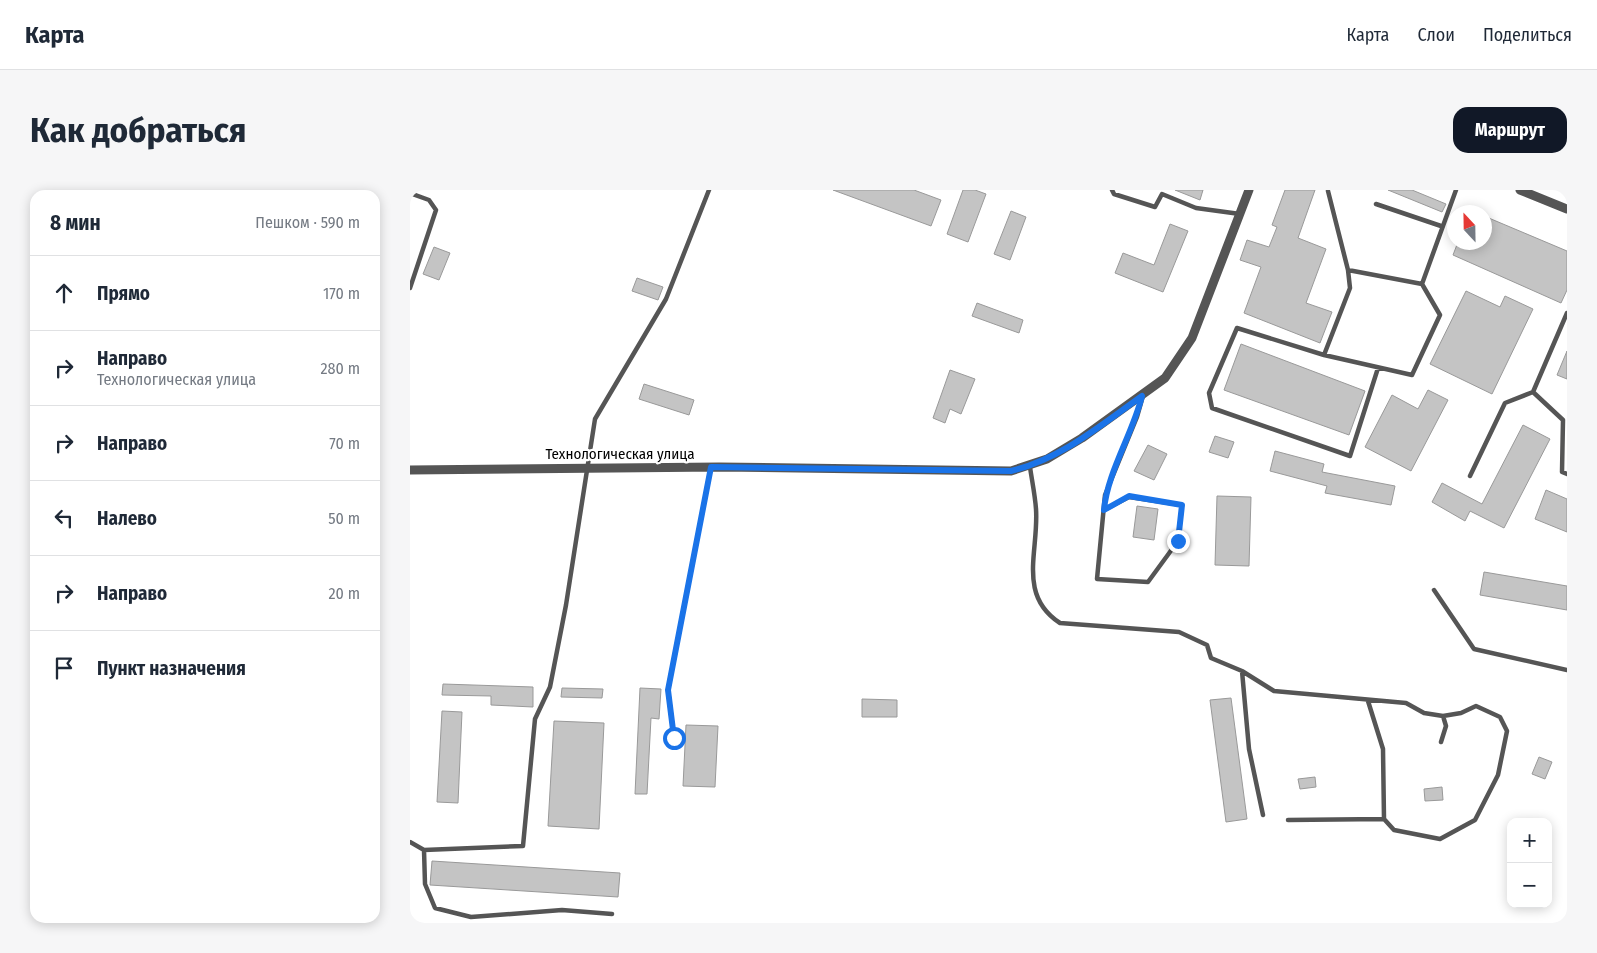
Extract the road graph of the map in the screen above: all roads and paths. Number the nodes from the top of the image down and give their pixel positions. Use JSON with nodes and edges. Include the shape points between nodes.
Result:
{"nodes":[{"id":1,"x":709,"y":190,"type":"edge"},
{"id":2,"x":1112,"y":190,"type":"edge"},
{"id":3,"x":1249,"y":190,"type":"edge"},
{"id":4,"x":1456,"y":190,"type":"edge"},
{"id":5,"x":1520,"y":190,"type":"edge"},
{"id":6,"x":1328,"y":191,"type":"edge"},
{"id":7,"x":1162,"y":192,"type":"edge"},
{"id":8,"x":410,"y":193,"type":"edge"},
{"id":9,"x":1376,"y":204,"type":"dead end"},
{"id":10,"x":1567,"y":209,"type":"edge"},
{"id":11,"x":1240,"y":214,"type":"junction"},
{"id":12,"x":1442,"y":226,"type":"junction"},
{"id":13,"x":1348,"y":270,"type":"junction"},
{"id":14,"x":1422,"y":284,"type":"junction"},
{"id":15,"x":410,"y":288,"type":"edge"},
{"id":16,"x":1567,"y":313,"type":"edge"},
{"id":17,"x":1324,"y":355,"type":"junction"},
{"id":18,"x":1378,"y":368,"type":"junction"},
{"id":19,"x":1533,"y":392,"type":"junction"},
{"id":20,"x":1142,"y":396,"type":"junction"},
{"id":21,"x":1030,"y":466,"type":"junction"},
{"id":22,"x":711,"y":467,"type":"junction"},
{"id":23,"x":586,"y":468,"type":"junction"},
{"id":24,"x":410,"y":470,"type":"edge"},
{"id":25,"x":1567,"y":474,"type":"edge"},
{"id":26,"x":1470,"y":476,"type":"dead end"},
{"id":27,"x":1104,"y":510,"type":"junction"},
{"id":28,"x":1434,"y":590,"type":"dead end"},
{"id":29,"x":1567,"y":670,"type":"edge"},
{"id":30,"x":1242,"y":671,"type":"junction"},
{"id":31,"x":1368,"y":700,"type":"junction"},
{"id":32,"x":1443,"y":716,"type":"junction"},
{"id":33,"x":674,"y":738,"type":"dead end"},
{"id":34,"x":1441,"y":742,"type":"dead end"},
{"id":35,"x":1263,"y":816,"type":"dead end"},
{"id":36,"x":1384,"y":819,"type":"junction"},
{"id":37,"x":1288,"y":820,"type":"dead end"},
{"id":38,"x":410,"y":842,"type":"edge"},
{"id":39,"x":424,"y":850,"type":"junction"},
{"id":40,"x":612,"y":914,"type":"dead end"}],
"edges":[{"from":1,"to":23,"type":"lane","via":[[666,299],[595,419]]},
{"from":2,"to":7,"type":"lane","via":[[1114,194],[1155,206]]},
{"from":3,"to":11,"type":"street","name":"Технологическая улица"},
{"from":4,"to":12,"type":"lane"},
{"from":5,"to":10,"type":"street"},
{"from":6,"to":13,"type":"lane"},
{"from":7,"to":11,"type":"lane","via":[[1196,208]]},
{"from":8,"to":15,"type":"lane","via":[[429,200],[436,210]]},
{"from":9,"to":12,"type":"lane"},
{"from":11,"to":20,"type":"street","name":"Технологическая улица","via":[[1192,338],[1166,378]]},
{"from":12,"to":14,"type":"lane"},
{"from":13,"to":14,"type":"lane"},
{"from":13,"to":17,"type":"lane","via":[[1350,288]]},
{"from":14,"to":18,"type":"lane","via":[[1440,315],[1412,375]]},
{"from":16,"to":19,"type":"lane"},
{"from":17,"to":18,"type":"lane"},
{"from":17,"to":18,"type":"lane","via":[[1237,328],[1209,393],[1212,408],[1350,456]]},
{"from":19,"to":25,"type":"lane","via":[[1562,420],[1562,472]]},
{"from":19,"to":26,"type":"lane","via":[[1505,403]]},
{"from":20,"to":21,"type":"street","name":"Технологическая улица","via":[[1082,438]]},
{"from":20,"to":27,"type":"lane","via":[[1137,417],[1105,495]]},
{"from":21,"to":22,"type":"street","name":"Технологическая улица","via":[[1011,471]]},
{"from":21,"to":30,"type":"lane","via":[[1036,510],[1033,586],[1047,615],[1060,623],[1179,632],[1207,645],[1210,658]]},
{"from":22,"to":23,"type":"street","name":"Технологическая улица"},
{"from":22,"to":33,"type":"lane","via":[[668,690]]},
{"from":23,"to":24,"type":"street","name":"Технологическая улица"},
{"from":23,"to":39,"type":"lane","via":[[550,687],[535,719],[523,846]]},
{"from":27,"to":27,"type":"lane","via":[[1097,579],[1148,582],[1178,541],[1182,505],[1129,496]]},
{"from":28,"to":29,"type":"lane","via":[[1474,649]]},
{"from":30,"to":31,"type":"lane","via":[[1274,691]]},
{"from":30,"to":35,"type":"lane","via":[[1249,749]]},
{"from":31,"to":32,"type":"lane","via":[[1406,703],[1424,713]]},
{"from":31,"to":36,"type":"lane","via":[[1382,749]]},
{"from":32,"to":34,"type":"lane","via":[[1446,726]]},
{"from":32,"to":36,"type":"lane","via":[[1476,706],[1500,717],[1507,731],[1498,775],[1475,820],[1440,839],[1394,830]]},
{"from":36,"to":37,"type":"lane"},
{"from":38,"to":39,"type":"lane"},
{"from":39,"to":40,"type":"lane","via":[[425,884],[435,908],[471,917],[562,910]]}]}
